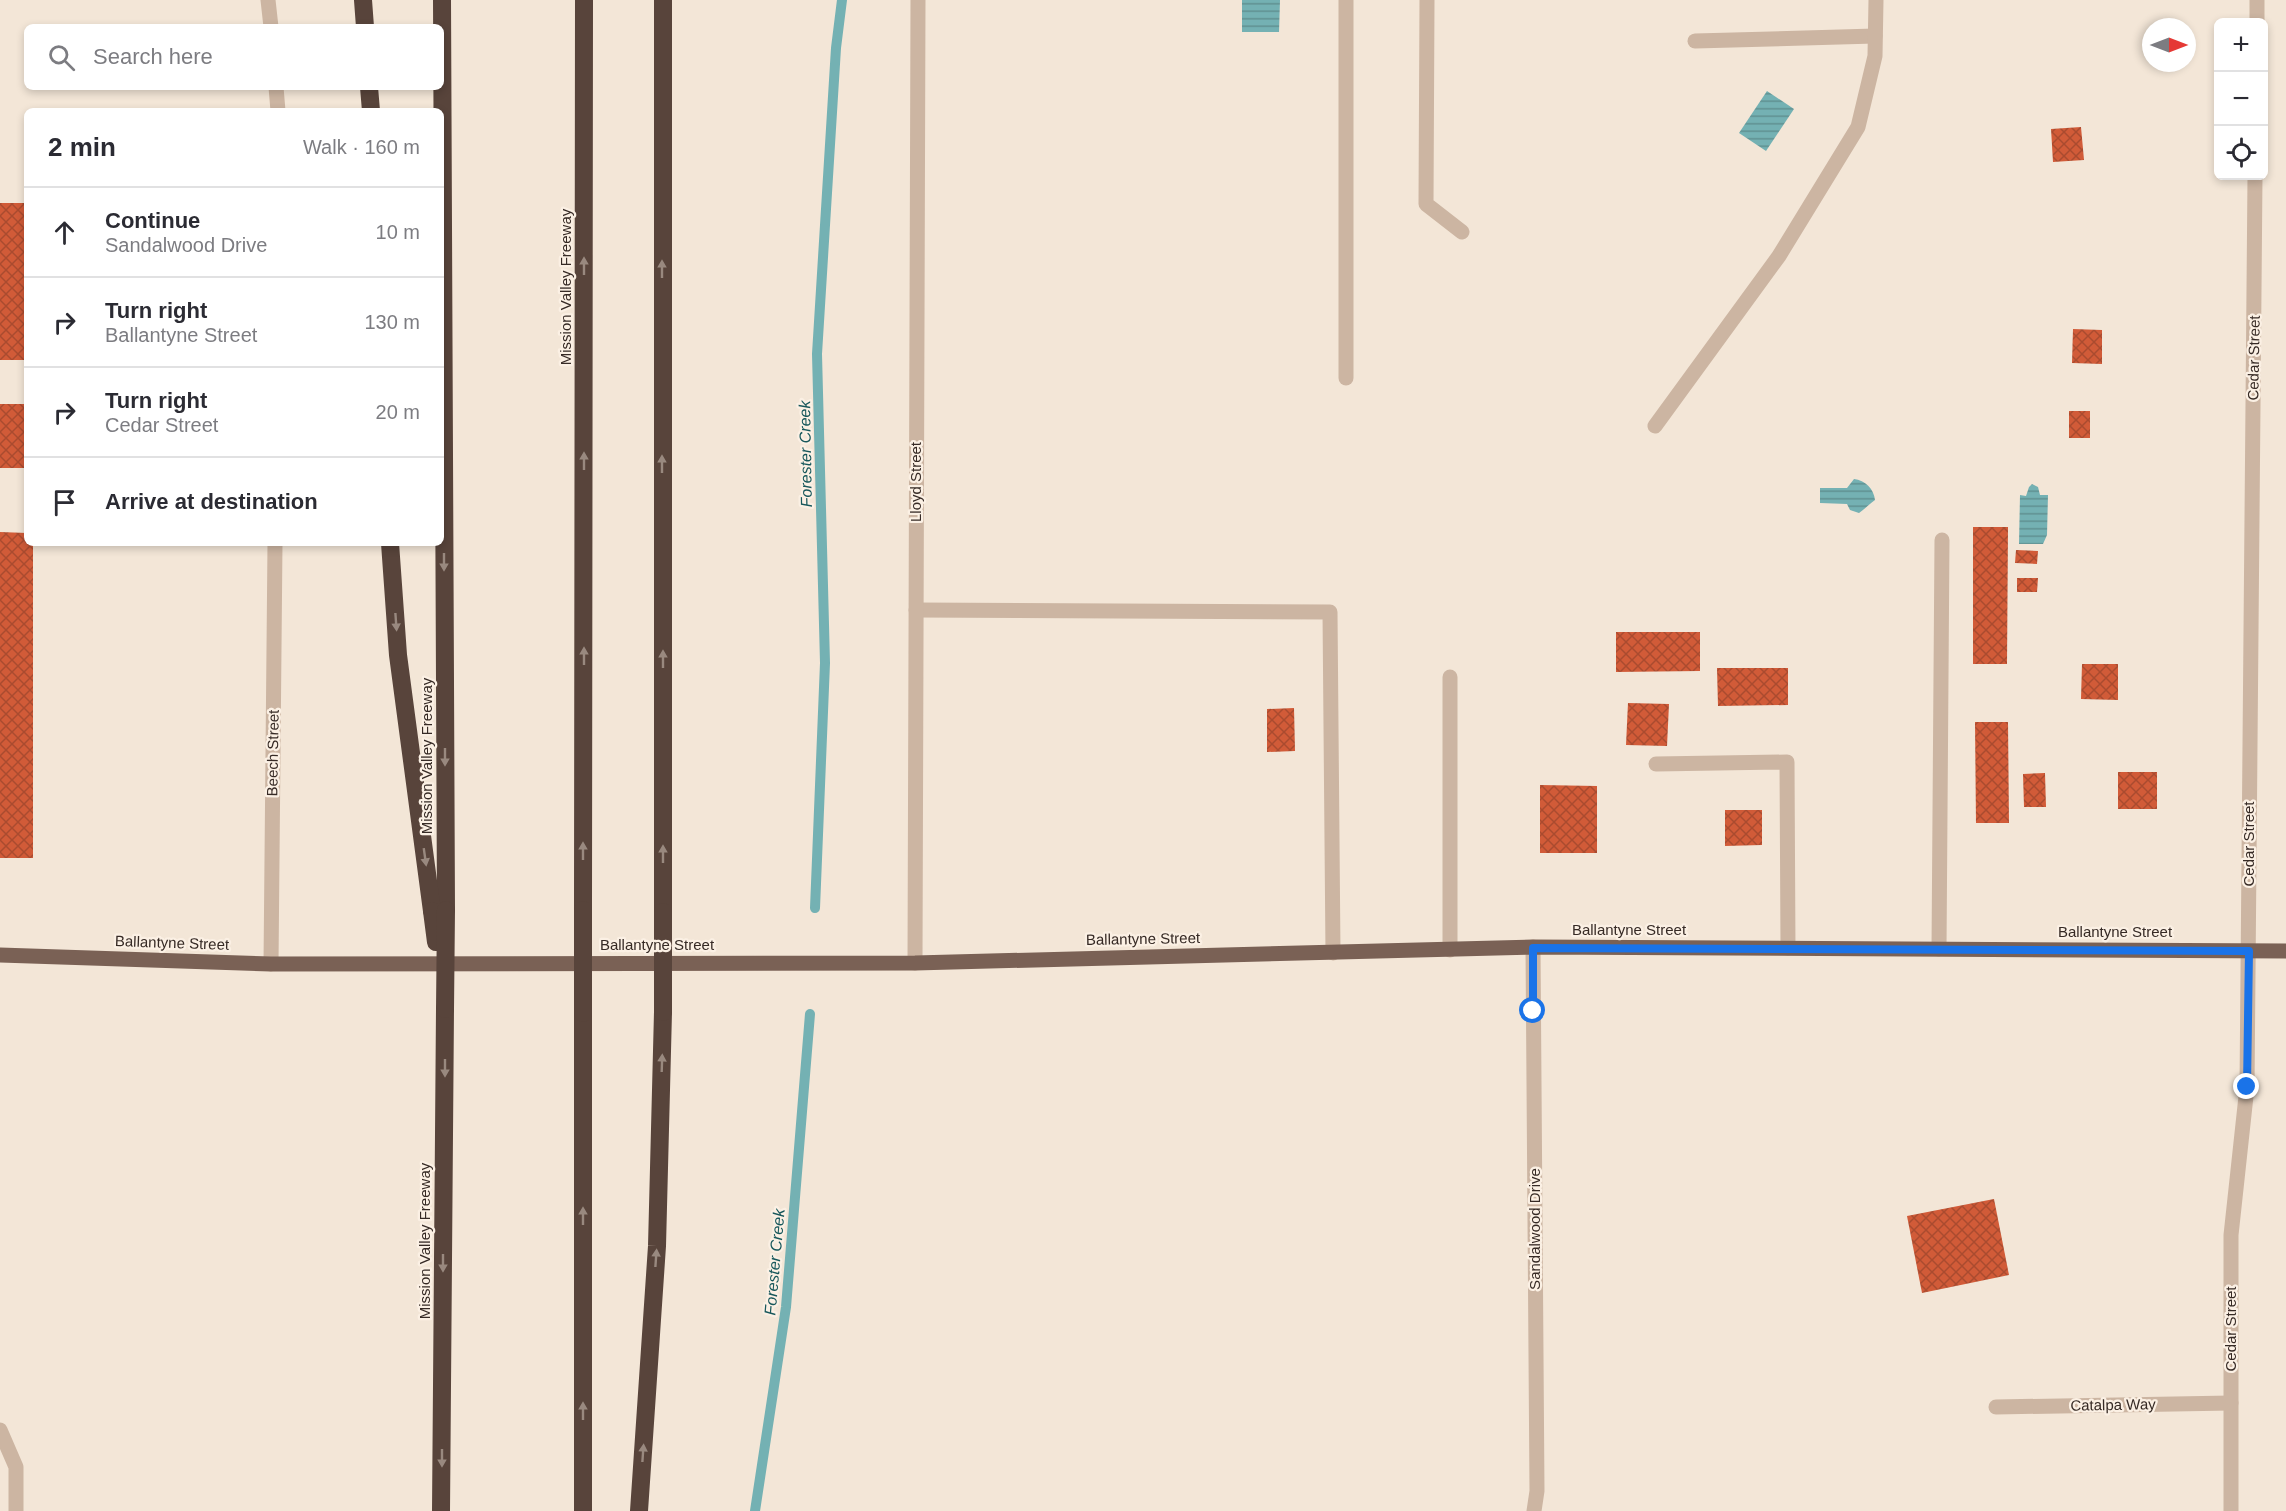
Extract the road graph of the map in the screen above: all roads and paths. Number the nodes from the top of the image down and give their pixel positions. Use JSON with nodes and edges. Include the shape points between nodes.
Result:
{"nodes":[{"id":1,"x":268,"y":0,"type":"edge"},
{"id":2,"x":363,"y":0,"type":"edge"},
{"id":3,"x":374,"y":0,"type":"edge"},
{"id":4,"x":442,"y":0,"type":"edge"},
{"id":5,"x":584,"y":0,"type":"edge"},
{"id":6,"x":663,"y":0,"type":"edge"},
{"id":7,"x":675,"y":0,"type":"edge"},
{"id":8,"x":918,"y":0,"type":"edge"},
{"id":9,"x":1346,"y":0,"type":"edge"},
{"id":10,"x":1427,"y":0,"type":"edge"},
{"id":11,"x":1876,"y":0,"type":"edge"},
{"id":12,"x":2257,"y":0,"type":"edge"},
{"id":13,"x":2257,"y":18,"type":"edge"},
{"id":14,"x":271,"y":24,"type":"edge"},
{"id":15,"x":365,"y":24,"type":"edge"},
{"id":16,"x":374,"y":24,"type":"edge"},
{"id":17,"x":442,"y":24,"type":"edge"},
{"id":18,"x":1875,"y":36,"type":"junction"},
{"id":19,"x":1695,"y":41,"type":"dead end"},
{"id":20,"x":276,"y":90,"type":"edge"},
{"id":21,"x":371,"y":90,"type":"edge"},
{"id":22,"x":442,"y":90,"type":"edge"},
{"id":23,"x":278,"y":108,"type":"edge"},
{"id":24,"x":372,"y":108,"type":"edge"},
{"id":25,"x":442,"y":108,"type":"edge"},
{"id":26,"x":662,"y":130,"type":"junction"},
{"id":27,"x":2255,"y":180,"type":"edge"},
{"id":28,"x":1462,"y":231,"type":"dead end"},
{"id":29,"x":1346,"y":378,"type":"dead end"},
{"id":30,"x":1655,"y":426,"type":"dead end"},
{"id":31,"x":1942,"y":540,"type":"dead end"},
{"id":32,"x":275,"y":546,"type":"edge"},
{"id":33,"x":390,"y":546,"type":"edge"},
{"id":34,"x":440,"y":546,"type":"edge"},
{"id":35,"x":916,"y":610,"type":"junction"},
{"id":36,"x":1450,"y":677,"type":"dead end"},
{"id":37,"x":1656,"y":764,"type":"dead end"},
{"id":38,"x":439,"y":910,"type":"junction"},
{"id":39,"x":1533,"y":948,"type":"junction"},
{"id":40,"x":1788,"y":948,"type":"junction"},
{"id":41,"x":1939,"y":949,"type":"junction"},
{"id":42,"x":1450,"y":950,"type":"junction"},
{"id":43,"x":2249,"y":951,"type":"junction"},
{"id":44,"x":2286,"y":951,"type":"edge"},
{"id":45,"x":1333,"y":953,"type":"junction"},
{"id":46,"x":0,"y":955,"type":"edge"},
{"id":47,"x":915,"y":963,"type":"junction"},
{"id":48,"x":271,"y":964,"type":"junction"},
{"id":49,"x":2231,"y":1403,"type":"junction"},
{"id":50,"x":1996,"y":1407,"type":"dead end"},
{"id":51,"x":1,"y":1431,"type":"edge"},
{"id":52,"x":16,"y":1511,"type":"edge"},
{"id":53,"x":441,"y":1511,"type":"edge"},
{"id":54,"x":583,"y":1511,"type":"edge"},
{"id":55,"x":639,"y":1511,"type":"edge"},
{"id":56,"x":1534,"y":1511,"type":"edge"},
{"id":57,"x":2231,"y":1511,"type":"edge"}],
"edges":[{"from":1,"to":14,"type":"street"},
{"from":2,"to":15,"type":"highway"},
{"from":3,"to":16,"type":"highway"},
{"from":4,"to":17,"type":"highway","name":"Mission Valley Freeway","one_way":true},
{"from":54,"to":5,"type":"highway","name":"Mission Valley Freeway","one_way":true,"bridge":true},
{"from":6,"to":26,"type":"highway"},
{"from":7,"to":26,"type":"highway"},
{"from":8,"to":35,"type":"street","name":"Lloyd Street"},
{"from":9,"to":29,"type":"street"},
{"from":10,"to":28,"type":"street","via":[[1426,204]]},
{"from":11,"to":18,"type":"street"},
{"from":12,"to":13,"type":"street"},
{"from":18,"to":19,"type":"street"},
{"from":18,"to":30,"type":"street","via":[[1875,56],[1858,127],[1779,256]]},
{"from":20,"to":23,"type":"street"},
{"from":21,"to":24,"type":"highway"},
{"from":22,"to":25,"type":"highway","name":"Mission Valley Freeway","one_way":true},
{"from":55,"to":26,"type":"highway","one_way":true,"bridge":true,"via":[[657,1246],[663,1012]]},
{"from":27,"to":43,"type":"street","name":"Cedar Street"},
{"from":31,"to":41,"type":"street"},
{"from":32,"to":48,"type":"street","name":"Beech Street"},
{"from":33,"to":38,"type":"highway","one_way":true,"via":[[398,655]]},
{"from":34,"to":38,"type":"highway","name":"Mission Valley Freeway","one_way":true},
{"from":35,"to":45,"type":"street","via":[[1330,612]]},
{"from":35,"to":47,"type":"street","name":"Lloyd Street"},
{"from":36,"to":42,"type":"street"},
{"from":37,"to":40,"type":"street","via":[[1786,762]]},
{"from":38,"to":53,"type":"highway","name":"Mission Valley Freeway","one_way":true,"bridge":true,"via":[[445,1009]]},
{"from":39,"to":40,"type":"main road","name":"Ballantyne Street"},
{"from":39,"to":42,"type":"main road","name":"Ballantyne Street"},
{"from":39,"to":56,"type":"street","name":"Sandalwood Drive","via":[[1537,1479]]},
{"from":40,"to":41,"type":"main road","name":"Ballantyne Street"},
{"from":41,"to":43,"type":"main road","name":"Ballantyne Street"},
{"from":42,"to":45,"type":"main road","name":"Ballantyne Street"},
{"from":43,"to":44,"type":"main road","name":"Ballantyne Street"},
{"from":43,"to":49,"type":"street","name":"Cedar Street","via":[[2247,1087],[2231,1235]]},
{"from":45,"to":47,"type":"main road","name":"Ballantyne Street"},
{"from":46,"to":48,"type":"main road","name":"Ballantyne Street"},
{"from":47,"to":48,"type":"main road","name":"Ballantyne Street"},
{"from":49,"to":50,"type":"street","name":"Catalpa Way"},
{"from":49,"to":57,"type":"street","name":"Cedar Street"},
{"from":51,"to":52,"type":"street","via":[[16,1467]]}]}
